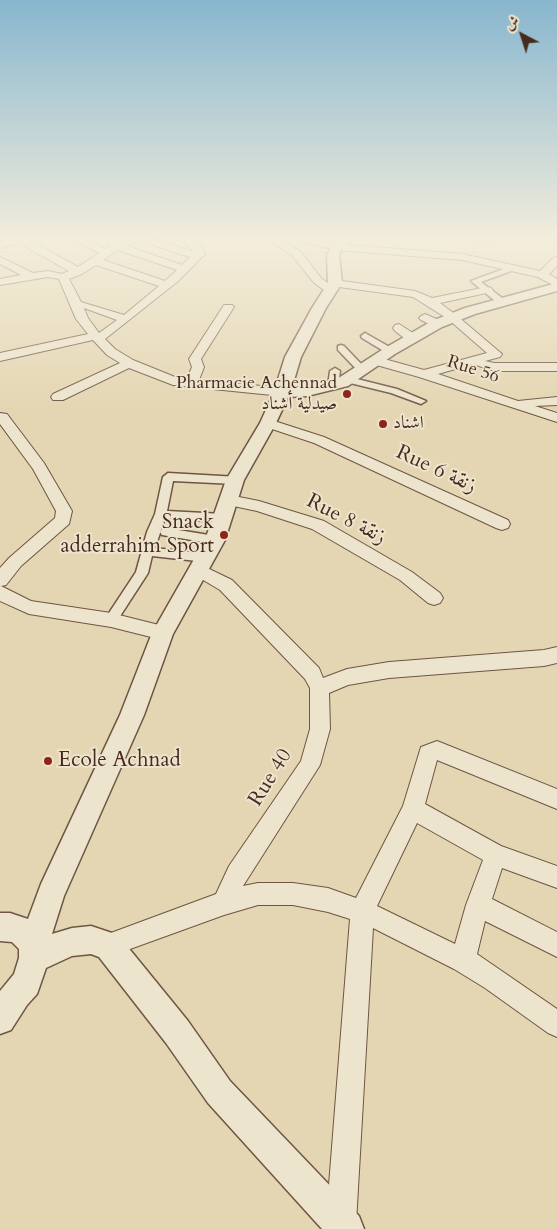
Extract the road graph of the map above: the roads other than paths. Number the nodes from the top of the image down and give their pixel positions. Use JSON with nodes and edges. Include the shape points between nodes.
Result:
{"nodes":[{"id":1,"x":74,"y":297,"type":"edge"},
{"id":2,"x":151,"y":297,"type":"edge"},
{"id":3,"x":326,"y":297,"type":"edge"},
{"id":4,"x":421,"y":297,"type":"edge"},
{"id":5,"x":452,"y":297,"type":"edge"},
{"id":6,"x":496,"y":297,"type":"edge"},
{"id":7,"x":521,"y":297,"type":"edge"},
{"id":8,"x":430,"y":302,"type":"junction"},
{"id":9,"x":503,"y":303,"type":"junction"},
{"id":10,"x":78,"y":305,"type":"junction"},
{"id":11,"x":228,"y":307,"type":"dead end"},
{"id":12,"x":452,"y":317,"type":"junction"},
{"id":13,"x":126,"y":319,"type":"junction"},
{"id":14,"x":399,"y":328,"type":"dead end"},
{"id":15,"x":365,"y":336,"type":"dead end"},
{"id":16,"x":96,"y":338,"type":"junction"},
{"id":17,"x":412,"y":338,"type":"junction"},
{"id":18,"x":341,"y":348,"type":"dead end"},
{"id":19,"x":390,"y":351,"type":"junction"},
{"id":20,"x":496,"y":354,"type":"junction"},
{"id":21,"x":0,"y":357,"type":"edge"},
{"id":22,"x":377,"y":360,"type":"junction"},
{"id":23,"x":475,"y":360,"type":"junction"},
{"id":24,"x":129,"y":363,"type":"junction"},
{"id":25,"x":557,"y":367,"type":"edge"},
{"id":26,"x":507,"y":368,"type":"junction"},
{"id":27,"x":362,"y":370,"type":"junction"},
{"id":28,"x":424,"y":374,"type":"junction"},
{"id":29,"x":349,"y":380,"type":"junction"},
{"id":30,"x":192,"y":382,"type":"junction"},
{"id":31,"x":282,"y":392,"type":"junction"},
{"id":32,"x":58,"y":397,"type":"dead end"},
{"id":33,"x":420,"y":401,"type":"dead end"},
{"id":34,"x":557,"y":401,"type":"edge"},
{"id":35,"x":515,"y":404,"type":"junction"},
{"id":36,"x":2,"y":418,"type":"dead end"},
{"id":37,"x":557,"y":418,"type":"edge"},
{"id":38,"x":268,"y":423,"type":"junction"},
{"id":39,"x":235,"y":480,"type":"junction"},
{"id":40,"x":226,"y":509,"type":"junction"},
{"id":41,"x":161,"y":514,"type":"junction"},
{"id":42,"x":502,"y":524,"type":"dead end"},
{"id":43,"x":166,"y":532,"type":"dead end"},
{"id":44,"x":215,"y":540,"type":"junction"},
{"id":45,"x":148,"y":551,"type":"junction"},
{"id":46,"x":203,"y":564,"type":"junction"},
{"id":47,"x":0,"y":580,"type":"edge"},
{"id":48,"x":0,"y":592,"type":"edge"},
{"id":49,"x":434,"y":598,"type":"dead end"},
{"id":50,"x":111,"y":620,"type":"junction"},
{"id":51,"x":163,"y":633,"type":"junction"},
{"id":52,"x":557,"y":655,"type":"edge"},
{"id":53,"x":320,"y":688,"type":"junction"},
{"id":54,"x":557,"y":799,"type":"edge"},
{"id":55,"x":413,"y":809,"type":"junction"},
{"id":56,"x":496,"y":855,"type":"junction"},
{"id":57,"x":557,"y":877,"type":"edge"},
{"id":58,"x":51,"y":894,"type":"joint"},
{"id":59,"x":224,"y":903,"type":"junction"},
{"id":60,"x":478,"y":905,"type":"junction"},
{"id":61,"x":362,"y":911,"type":"junction"},
{"id":62,"x":22,"y":941,"type":"edge"},
{"id":63,"x":108,"y":945,"type":"junction"},
{"id":64,"x":557,"y":945,"type":"edge"},
{"id":65,"x":463,"y":960,"type":"junction"},
{"id":66,"x":5,"y":1005,"type":"edge"},
{"id":67,"x":557,"y":1024,"type":"edge"},
{"id":68,"x":344,"y":1226,"type":"edge"}],
"edges":[{"from":1,"to":10,"type":"street"},
{"from":2,"to":13,"type":"street"},
{"from":3,"to":31,"type":"street","via":[[293,357]]},
{"from":4,"to":8,"type":"street"},
{"from":5,"to":8,"type":"street"},
{"from":6,"to":9,"type":"street"},
{"from":7,"to":9,"type":"street"},
{"from":8,"to":12,"type":"street"},
{"from":9,"to":12,"type":"street"},
{"from":10,"to":13,"type":"street"},
{"from":10,"to":16,"type":"street","via":[[82,319]]},
{"from":11,"to":30,"type":"street","via":[[195,359],[198,367]]},
{"from":12,"to":17,"type":"street","via":[[431,321]]},
{"from":12,"to":20,"type":"street"},
{"from":13,"to":16,"type":"street"},
{"from":14,"to":17,"type":"street"},
{"from":15,"to":19,"type":"street"},
{"from":16,"to":21,"type":"street"},
{"from":16,"to":24,"type":"street"},
{"from":17,"to":19,"type":"street"},
{"from":18,"to":27,"type":"street"},
{"from":19,"to":22,"type":"street"},
{"from":20,"to":23,"type":"street"},
{"from":20,"to":26,"type":"street"},
{"from":22,"to":27,"type":"street"},
{"from":22,"to":28,"type":"street","name":"Rue 56"},
{"from":23,"to":26,"type":"street","via":[[487,366]]},
{"from":23,"to":28,"type":"street"},
{"from":24,"to":30,"type":"street","via":[[173,381]]},
{"from":24,"to":32,"type":"street"},
{"from":25,"to":26,"type":"street"},
{"from":27,"to":29,"type":"street"},
{"from":28,"to":35,"type":"street","name":"Rue 56"},
{"from":29,"to":31,"type":"street","via":[[334,378],[307,391]]},
{"from":29,"to":33,"type":"street"},
{"from":30,"to":31,"type":"street"},
{"from":31,"to":38,"type":"street"},
{"from":34,"to":35,"type":"street"},
{"from":35,"to":37,"type":"street","name":"Rue 56"},
{"from":36,"to":47,"type":"street","via":[[39,466],[64,512],[63,520],[15,562]]},
{"from":38,"to":39,"type":"street"},
{"from":38,"to":42,"type":"street","name":"Rue 6 زنقة","via":[[327,444]]},
{"from":39,"to":40,"type":"street"},
{"from":39,"to":41,"type":"street","via":[[168,477]]},
{"from":40,"to":41,"type":"street"},
{"from":40,"to":44,"type":"street"},
{"from":40,"to":49,"type":"street","name":"Rue 8 زنقة","via":[[259,506],[318,525],[406,576]]},
{"from":41,"to":45,"type":"street"},
{"from":43,"to":44,"type":"street"},
{"from":44,"to":46,"type":"street"},
{"from":45,"to":46,"type":"street"},
{"from":45,"to":50,"type":"street","via":[[142,573]]},
{"from":46,"to":51,"type":"street"},
{"from":46,"to":53,"type":"street","via":[[312,674]]},
{"from":48,"to":50,"type":"street","via":[[29,606]]},
{"from":50,"to":51,"type":"street"},
{"from":51,"to":58,"type":"street","via":[[132,715]]},
{"from":52,"to":53,"type":"street","via":[[389,670],[347,676]]},
{"from":53,"to":59,"type":"street","name":"Rue 40","via":[[320,729],[310,765],[236,874]]},
{"from":54,"to":55,"type":"street","via":[[433,750],[428,754]]},
{"from":55,"to":56,"type":"street"},
{"from":55,"to":61,"type":"street"},
{"from":56,"to":57,"type":"street"},
{"from":56,"to":60,"type":"street"},
{"from":58,"to":62,"type":"street"},
{"from":59,"to":61,"type":"street","via":[[258,894],[294,894]]},
{"from":59,"to":63,"type":"street"},
{"from":60,"to":64,"type":"street"},
{"from":60,"to":65,"type":"street"},
{"from":61,"to":65,"type":"street"},
{"from":61,"to":68,"type":"street"},
{"from":62,"to":63,"type":"street","via":[[53,948],[91,940]]},
{"from":62,"to":66,"type":"street","via":[[26,983]]},
{"from":63,"to":68,"type":"street","via":[[177,1032],[219,1092]]},
{"from":65,"to":67,"type":"street"}]}
